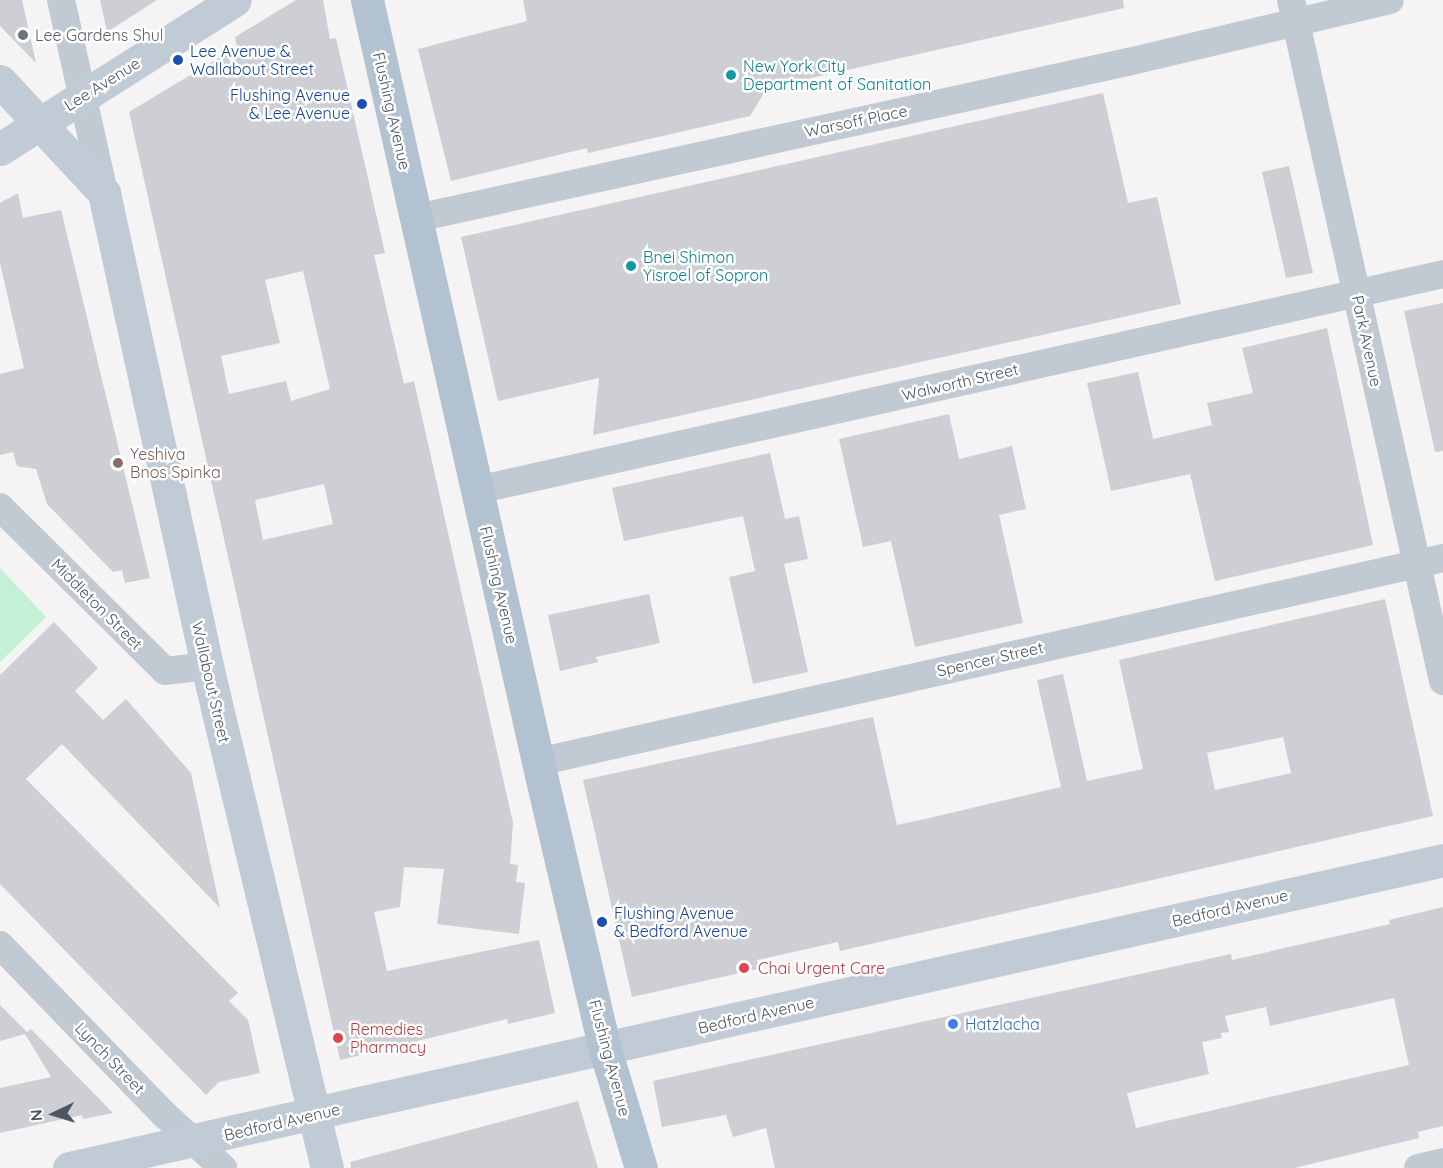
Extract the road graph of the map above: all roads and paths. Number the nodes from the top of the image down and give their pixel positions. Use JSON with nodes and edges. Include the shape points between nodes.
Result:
{"nodes":[{"id":1,"x":61,"y":0,"type":"edge"},
{"id":2,"x":235,"y":0,"type":"edge"},
{"id":3,"x":367,"y":0,"type":"edge"},
{"id":4,"x":1390,"y":0,"type":"edge"},
{"id":5,"x":1293,"y":11,"type":"edge"},
{"id":6,"x":0,"y":81,"type":"edge"},
{"id":7,"x":82,"y":96,"type":"junction"},
{"id":8,"x":40,"y":121,"type":"junction"},
{"id":9,"x":0,"y":149,"type":"edge"},
{"id":10,"x":104,"y":193,"type":"junction"},
{"id":11,"x":417,"y":218,"type":"junction"},
{"id":12,"x":1443,"y":273,"type":"edge"},
{"id":13,"x":1356,"y":293,"type":"junction"},
{"id":14,"x":477,"y":490,"type":"junction"},
{"id":15,"x":0,"y":507,"type":"edge"},
{"id":16,"x":1430,"y":561,"type":"edge"},
{"id":17,"x":207,"y":666,"type":"junction"},
{"id":18,"x":1443,"y":681,"type":"edge"},
{"id":19,"x":538,"y":762,"type":"junction"},
{"id":20,"x":1443,"y":860,"type":"edge"},
{"id":21,"x":0,"y":945,"type":"edge"},
{"id":22,"x":606,"y":1049,"type":"junction"},
{"id":23,"x":312,"y":1114,"type":"junction"},
{"id":24,"x":196,"y":1142,"type":"junction"},
{"id":25,"x":1443,"y":1162,"type":"edge"},
{"id":26,"x":69,"y":1168,"type":"edge"},
{"id":27,"x":224,"y":1168,"type":"edge"},
{"id":28,"x":327,"y":1168,"type":"edge"},
{"id":29,"x":641,"y":1168,"type":"edge"},
{"id":30,"x":1418,"y":1168,"type":"edge"}],
"edges":[{"from":1,"to":7,"type":"street","name":"Wallabout Street"},
{"from":2,"to":7,"type":"main road","name":"Lee Avenue"},
{"from":3,"to":11,"type":"main road","name":"Flushing Avenue"},
{"from":4,"to":5,"type":"street","name":"Warsoff Place"},
{"from":5,"to":11,"type":"street","name":"Warsoff Place","via":[[1128,62]]},
{"from":5,"to":13,"type":"street","name":"Park Avenue"},
{"from":6,"to":8,"type":"main road","name":"Wallabout Street"},
{"from":7,"to":8,"type":"main road","name":"Lee Avenue"},
{"from":7,"to":10,"type":"street","name":"Wallabout Street"},
{"from":8,"to":9,"type":"main road","name":"Lee Avenue"},
{"from":8,"to":10,"type":"main road","name":"Wallabout Street"},
{"from":10,"to":17,"type":"main road","name":"Wallabout Street"},
{"from":11,"to":14,"type":"main road","name":"Flushing Avenue"},
{"from":12,"to":13,"type":"street","name":"Walworth Street"},
{"from":13,"to":14,"type":"street","name":"Walworth Street"},
{"from":13,"to":16,"type":"street","name":"Park Avenue"},
{"from":14,"to":19,"type":"main road","name":"Flushing Avenue"},
{"from":15,"to":17,"type":"street","name":"Middleton Street","via":[[165,671]]},
{"from":16,"to":18,"type":"street","name":"Park Avenue"},
{"from":16,"to":19,"type":"street","name":"Spencer Street"},
{"from":17,"to":23,"type":"main road","name":"Wallabout Street"},
{"from":19,"to":22,"type":"main road","name":"Flushing Avenue"},
{"from":20,"to":22,"type":"main road","name":"Bedford Avenue"},
{"from":21,"to":24,"type":"street","name":"Lynch Street"},
{"from":22,"to":23,"type":"main road","name":"Bedford Avenue"},
{"from":22,"to":29,"type":"main road","name":"Flushing Avenue"},
{"from":23,"to":24,"type":"main road","name":"Bedford Avenue"},
{"from":23,"to":28,"type":"main road","name":"Wallabout Street"},
{"from":24,"to":26,"type":"main road","name":"Bedford Avenue","via":[[157,1146]]},
{"from":24,"to":27,"type":"street","name":"Lynch Street"},
{"from":25,"to":30,"type":"street"}]}
